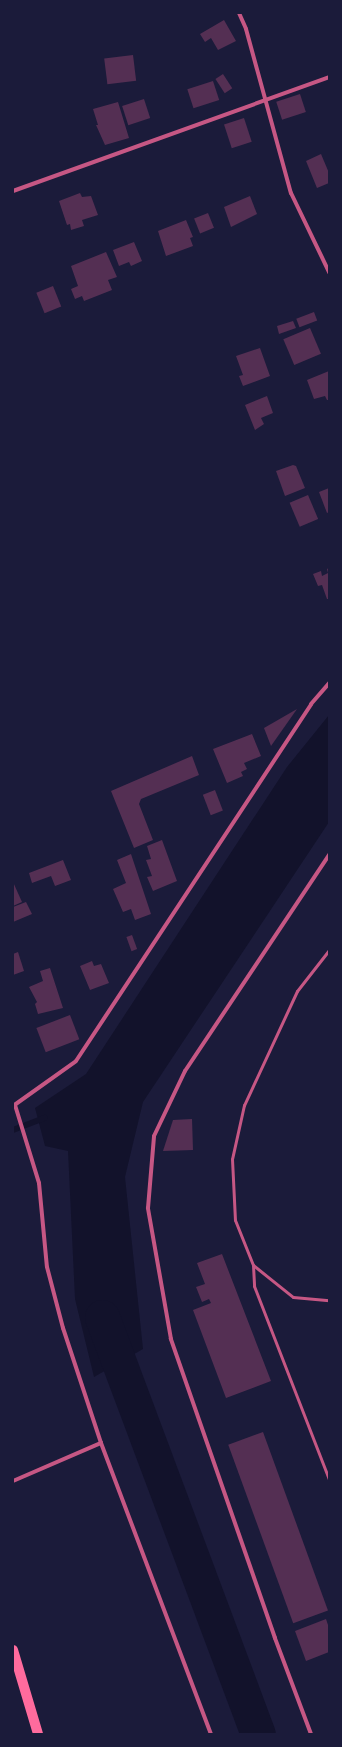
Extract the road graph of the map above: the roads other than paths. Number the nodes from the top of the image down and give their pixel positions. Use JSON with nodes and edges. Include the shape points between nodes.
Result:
{"nodes":[{"id":1,"x":239,"y":13,"type":"edge"},
{"id":2,"x":329,"y":77,"type":"edge"},
{"id":3,"x":264,"y":102,"type":"junction"},
{"id":4,"x":13,"y":191,"type":"edge"},
{"id":5,"x":329,"y":272,"type":"edge"},
{"id":6,"x":329,"y":683,"type":"edge"},
{"id":7,"x":329,"y":855,"type":"edge"},
{"id":8,"x":329,"y":950,"type":"edge"},
{"id":9,"x":14,"y":1106,"type":"edge"},
{"id":10,"x":253,"y":1265,"type":"junction"},
{"id":11,"x":329,"y":1300,"type":"edge"},
{"id":12,"x":101,"y":1443,"type":"junction"},
{"id":13,"x":329,"y":1479,"type":"edge"},
{"id":14,"x":13,"y":1481,"type":"edge"},
{"id":15,"x":13,"y":1650,"type":"edge"},
{"id":16,"x":38,"y":1734,"type":"edge"},
{"id":17,"x":211,"y":1734,"type":"edge"},
{"id":18,"x":311,"y":1734,"type":"edge"}],
"edges":[{"from":1,"to":3,"type":"street","via":[[246,29]]},
{"from":2,"to":3,"type":"street"},
{"from":3,"to":4,"type":"street"},
{"from":3,"to":5,"type":"street","via":[[291,193]]},
{"from":6,"to":9,"type":"street","via":[[311,704],[76,1061]]},
{"from":7,"to":18,"type":"street","via":[[185,1071],[154,1136],[148,1208],[171,1339]]},
{"from":8,"to":10,"type":"lane","via":[[297,991],[244,1105],[232,1159],[235,1220]]},
{"from":9,"to":12,"type":"street","via":[[39,1183],[47,1266],[63,1328]]},
{"from":10,"to":11,"type":"lane","via":[[293,1297]]},
{"from":10,"to":13,"type":"lane","via":[[254,1286]]},
{"from":12,"to":14,"type":"street"},
{"from":12,"to":17,"type":"street"},
{"from":15,"to":16,"type":"main road"}]}
